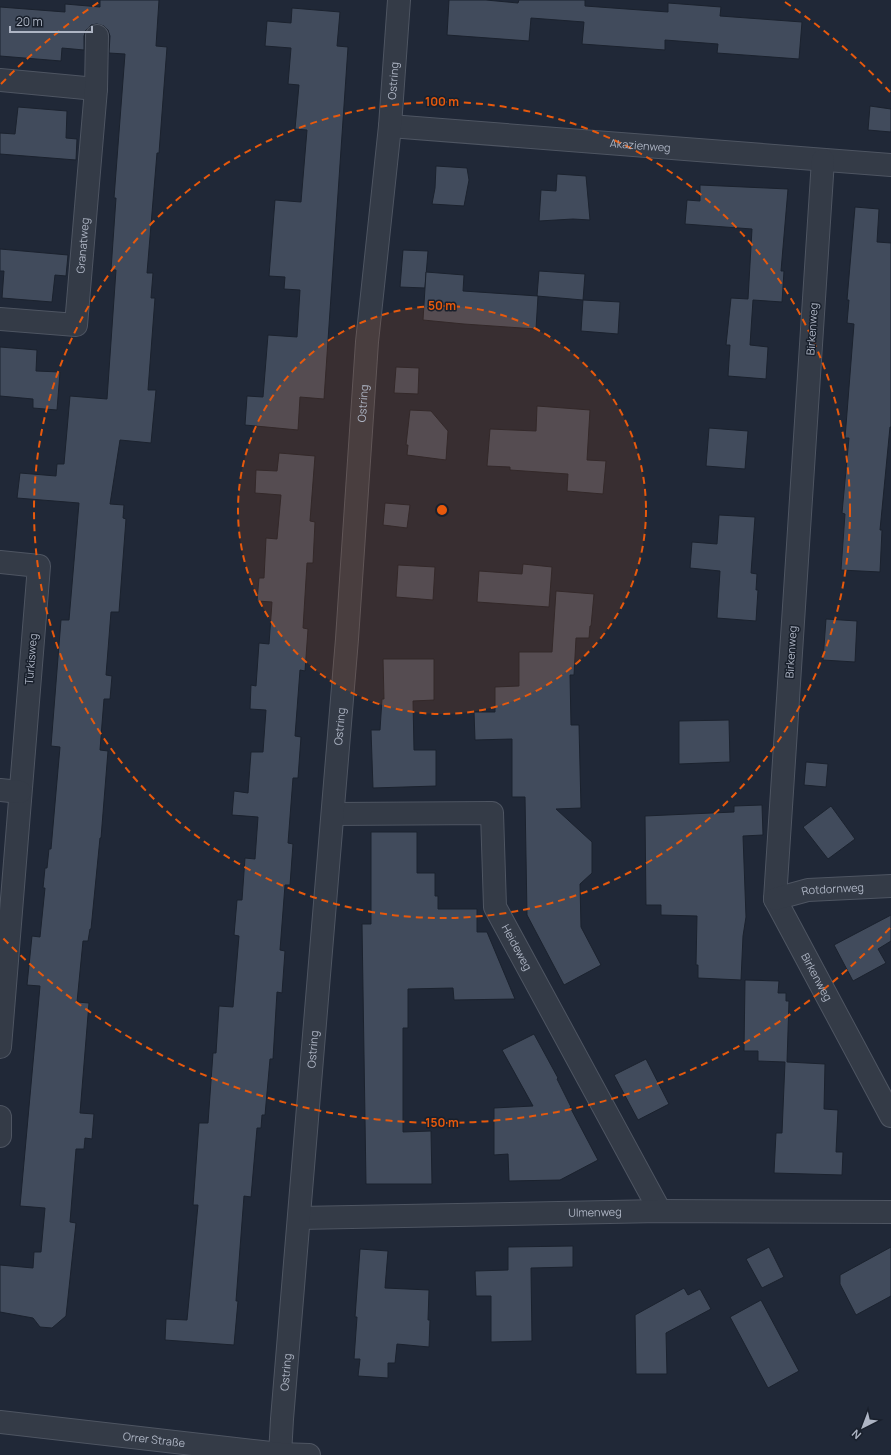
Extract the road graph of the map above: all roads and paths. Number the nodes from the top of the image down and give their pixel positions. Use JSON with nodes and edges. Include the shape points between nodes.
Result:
{"nodes":[{"id":1,"x":399,"y":0,"type":"edge"},
{"id":2,"x":97,"y":36,"type":"dead end"},
{"id":3,"x":0,"y":80,"type":"edge"},
{"id":4,"x":96,"y":89,"type":"junction"},
{"id":5,"x":390,"y":126,"type":"junction"},
{"id":6,"x":823,"y":160,"type":"junction"},
{"id":7,"x":891,"y":165,"type":"edge"},
{"id":8,"x":0,"y":319,"type":"edge"},
{"id":9,"x":0,"y":562,"type":"edge"},
{"id":10,"x":10,"y":791,"type":"edge"},
{"id":11,"x":333,"y":814,"type":"junction"},
{"id":12,"x":891,"y":886,"type":"edge"},
{"id":13,"x":775,"y":899,"type":"junction"},
{"id":14,"x":0,"y":1047,"type":"edge"},
{"id":15,"x":891,"y":1116,"type":"edge"},
{"id":16,"x":0,"y":1117,"type":"edge"},
{"id":17,"x":0,"y":1136,"type":"edge"},
{"id":18,"x":660,"y":1211,"type":"junction"},
{"id":19,"x":891,"y":1212,"type":"edge"},
{"id":20,"x":299,"y":1218,"type":"junction"},
{"id":21,"x":0,"y":1422,"type":"edge"},
{"id":22,"x":280,"y":1454,"type":"edge"},
{"id":23,"x":309,"y":1455,"type":"edge"}],
"edges":[{"from":1,"to":5,"type":"street","name":"Ostring"},
{"from":2,"to":4,"type":"street","name":"Granatweg"},
{"from":3,"to":4,"type":"street"},
{"from":4,"to":8,"type":"street","name":"Granatweg","via":[[76,326]]},
{"from":5,"to":6,"type":"street","name":"Akazienweg"},
{"from":5,"to":11,"type":"street","name":"Ostring","via":[[367,342]]},
{"from":6,"to":7,"type":"street","name":"Akazienweg"},
{"from":6,"to":13,"type":"street","name":"Birkenweg"},
{"from":9,"to":10,"type":"street","name":"Türkisweg","via":[[39,566]]},
{"from":10,"to":14,"type":"street","name":"Türkisweg","via":[[11,926]]},
{"from":11,"to":18,"type":"street","name":"Heideweg","via":[[492,813],[495,907]]},
{"from":11,"to":20,"type":"street","name":"Ostring"},
{"from":12,"to":13,"type":"street","name":"Rotdornweg","via":[[808,890]]},
{"from":13,"to":15,"type":"street","name":"Birkenweg"},
{"from":16,"to":17,"type":"street"},
{"from":18,"to":19,"type":"street","name":"Ulmenweg"},
{"from":18,"to":20,"type":"street","name":"Ulmenweg"},
{"from":20,"to":22,"type":"street","name":"Ostring"},
{"from":21,"to":22,"type":"street","name":"Orrer Straße"},
{"from":22,"to":23,"type":"street","name":"Orrer Straße"}]}
